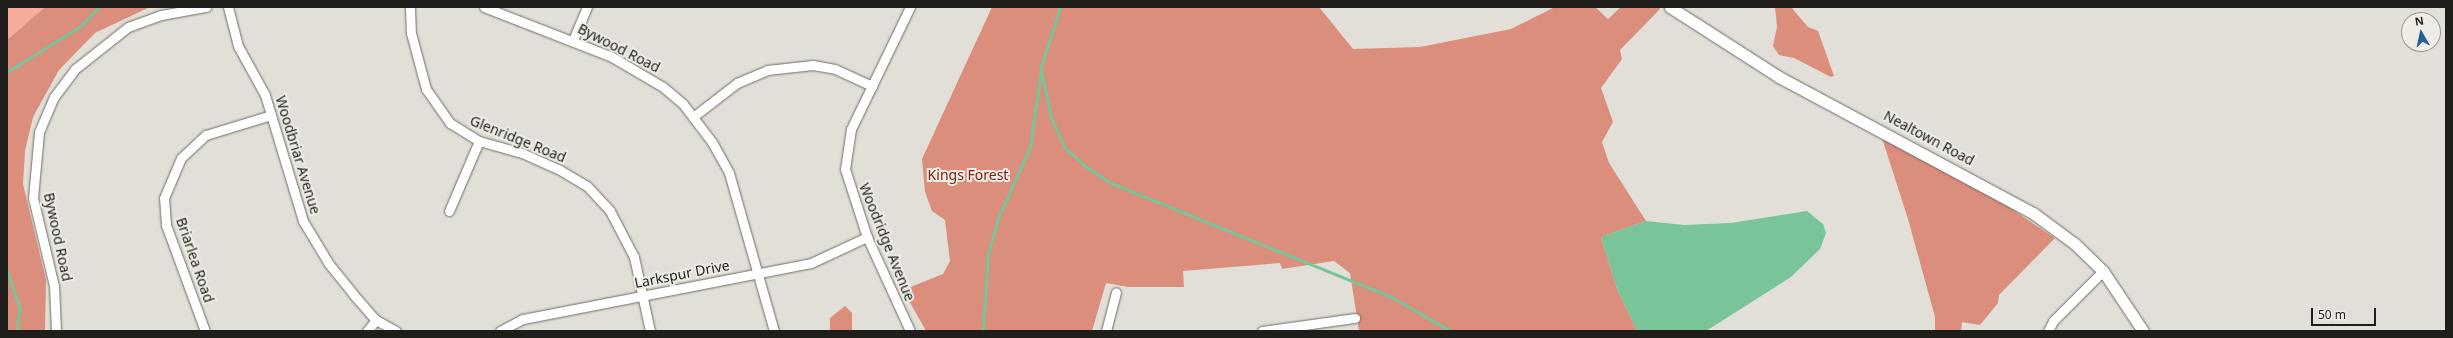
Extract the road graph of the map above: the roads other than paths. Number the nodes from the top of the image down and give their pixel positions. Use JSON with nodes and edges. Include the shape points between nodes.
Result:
{"nodes":[{"id":1,"x":206,"y":7,"type":"edge"},
{"id":2,"x":228,"y":7,"type":"edge"},
{"id":3,"x":410,"y":7,"type":"edge"},
{"id":4,"x":484,"y":7,"type":"edge"},
{"id":5,"x":587,"y":7,"type":"edge"},
{"id":6,"x":910,"y":7,"type":"edge"},
{"id":7,"x":1670,"y":7,"type":"edge"},
{"id":8,"x":573,"y":40,"type":"junction"},
{"id":9,"x":872,"y":86,"type":"junction"},
{"id":10,"x":271,"y":115,"type":"junction"},
{"id":11,"x":693,"y":117,"type":"junction"},
{"id":12,"x":479,"y":141,"type":"junction"},
{"id":13,"x":449,"y":210,"type":"dead end"},
{"id":14,"x":867,"y":238,"type":"junction"},
{"id":15,"x":2104,"y":271,"type":"junction"},
{"id":16,"x":758,"y":274,"type":"junction"},
{"id":17,"x":1116,"y":292,"type":"dead end"},
{"id":18,"x":643,"y":295,"type":"junction"},
{"id":19,"x":1355,"y":318,"type":"dead end"},
{"id":20,"x":376,"y":320,"type":"junction"},
{"id":21,"x":1289,"y":329,"type":"edge"},
{"id":22,"x":56,"y":331,"type":"edge"},
{"id":23,"x":206,"y":331,"type":"edge"},
{"id":24,"x":366,"y":331,"type":"edge"},
{"id":25,"x":396,"y":331,"type":"edge"},
{"id":26,"x":500,"y":331,"type":"edge"},
{"id":27,"x":650,"y":331,"type":"edge"},
{"id":28,"x":774,"y":331,"type":"edge"},
{"id":29,"x":910,"y":331,"type":"edge"},
{"id":30,"x":1106,"y":331,"type":"edge"},
{"id":31,"x":1262,"y":331,"type":"edge"},
{"id":32,"x":2048,"y":331,"type":"edge"},
{"id":33,"x":2143,"y":331,"type":"edge"}],
"edges":[{"from":1,"to":22,"type":"street","name":"Bywood Road","via":[[160,15],[128,27],[75,69],[54,97],[39,132],[33,198],[54,286]]},
{"from":2,"to":10,"type":"street","name":"Woodbriar Avenue","via":[[238,46],[265,95]]},
{"from":3,"to":12,"type":"street","name":"Glenridge Road","via":[[411,33],[426,89],[450,123]]},
{"from":4,"to":8,"type":"street","name":"Bywood Road"},
{"from":5,"to":8,"type":"street"},
{"from":6,"to":9,"type":"street","name":"Woodridge Avenue"},
{"from":7,"to":15,"type":"street","name":"Nealtown Road","via":[[1780,77],[2006,196],[2059,231]]},
{"from":8,"to":11,"type":"street","name":"Bywood Road","via":[[663,87]]},
{"from":9,"to":11,"type":"street","via":[[835,69],[813,65],[768,70],[737,83]]},
{"from":9,"to":14,"type":"street","name":"Woodridge Avenue","via":[[851,129],[845,169]]},
{"from":10,"to":20,"type":"street","name":"Woodbriar Avenue","via":[[303,220],[328,264]]},
{"from":10,"to":23,"type":"street","name":"Briarlea Road","via":[[206,135],[181,158],[164,198],[166,225]]},
{"from":11,"to":16,"type":"street","name":"Bywood Road","via":[[729,173]]},
{"from":12,"to":13,"type":"street"},
{"from":12,"to":18,"type":"street","name":"Glenridge Road","via":[[522,153],[587,186],[625,234]]},
{"from":14,"to":16,"type":"street","name":"Larkspur Drive","via":[[811,263]]},
{"from":14,"to":29,"type":"street","name":"Woodridge Avenue"},
{"from":15,"to":32,"type":"street","via":[[2053,321]]},
{"from":15,"to":33,"type":"street","name":"Nealtown Road"},
{"from":16,"to":18,"type":"street","name":"Larkspur Drive"},
{"from":16,"to":28,"type":"street","name":"Bywood Road"},
{"from":17,"to":30,"type":"street"},
{"from":18,"to":26,"type":"street","name":"Larkspur Drive","via":[[523,320]]},
{"from":18,"to":27,"type":"street","name":"Glenridge Road"},
{"from":19,"to":21,"type":"street"},
{"from":20,"to":24,"type":"street"},
{"from":20,"to":25,"type":"street","name":"Woodbriar Avenue"},
{"from":21,"to":31,"type":"street"}]}
